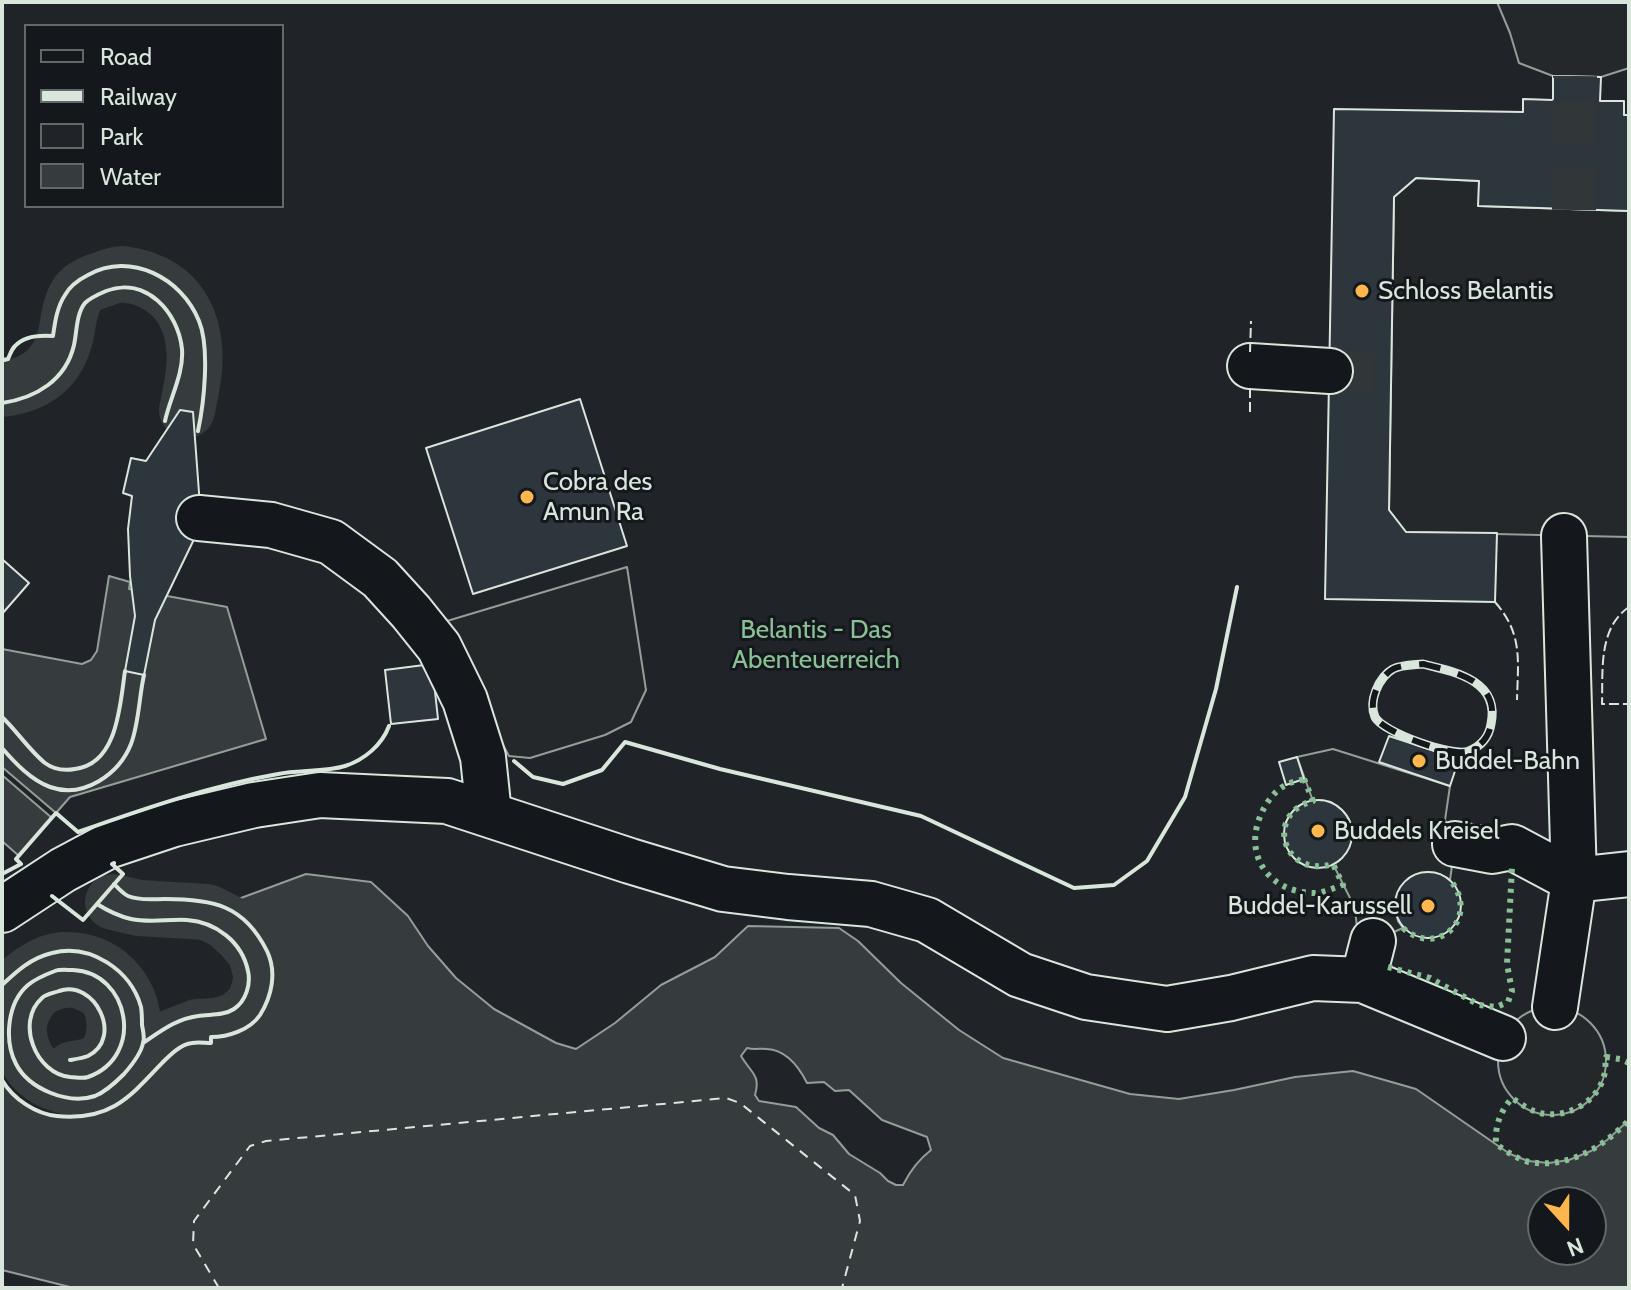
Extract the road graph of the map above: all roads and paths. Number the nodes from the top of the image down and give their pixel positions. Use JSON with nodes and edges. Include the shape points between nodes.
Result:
{"nodes":[{"id":1,"x":1250,"y":366,"type":"dead end"},
{"id":2,"x":1330,"y":371,"type":"tunnel mouth"},
{"id":3,"x":199,"y":518,"type":"dead end"},
{"id":4,"x":1564,"y":536,"type":"dead end"},
{"id":5,"x":489,"y":814,"type":"junction"},
{"id":6,"x":1455,"y":844,"type":"dead end"},
{"id":7,"x":1629,"y":874,"type":"edge"},
{"id":8,"x":1574,"y":880,"type":"junction"},
{"id":9,"x":2,"y":910,"type":"edge"},
{"id":10,"x":1555,"y":1007,"type":"dead end"},
{"id":11,"x":1503,"y":1038,"type":"dead end"}],
"edges":[{"from":1,"to":2,"type":"street"},
{"from":3,"to":5,"type":"street","via":[[271,525],[331,542],[380,578],[439,647],[465,700],[483,757]]},
{"from":4,"to":8,"type":"street"},
{"from":5,"to":9,"type":"street","via":[[447,801],[320,795],[254,805],[108,846]]},
{"from":5,"to":11,"type":"street","via":[[723,889],[871,904],[927,920],[1020,975],[1086,997],[1167,1009],[1231,998],[1368,960]]},
{"from":6,"to":8,"type":"street","via":[[1492,851],[1512,847]]},
{"from":7,"to":8,"type":"street"},
{"from":8,"to":10,"type":"street"}]}
